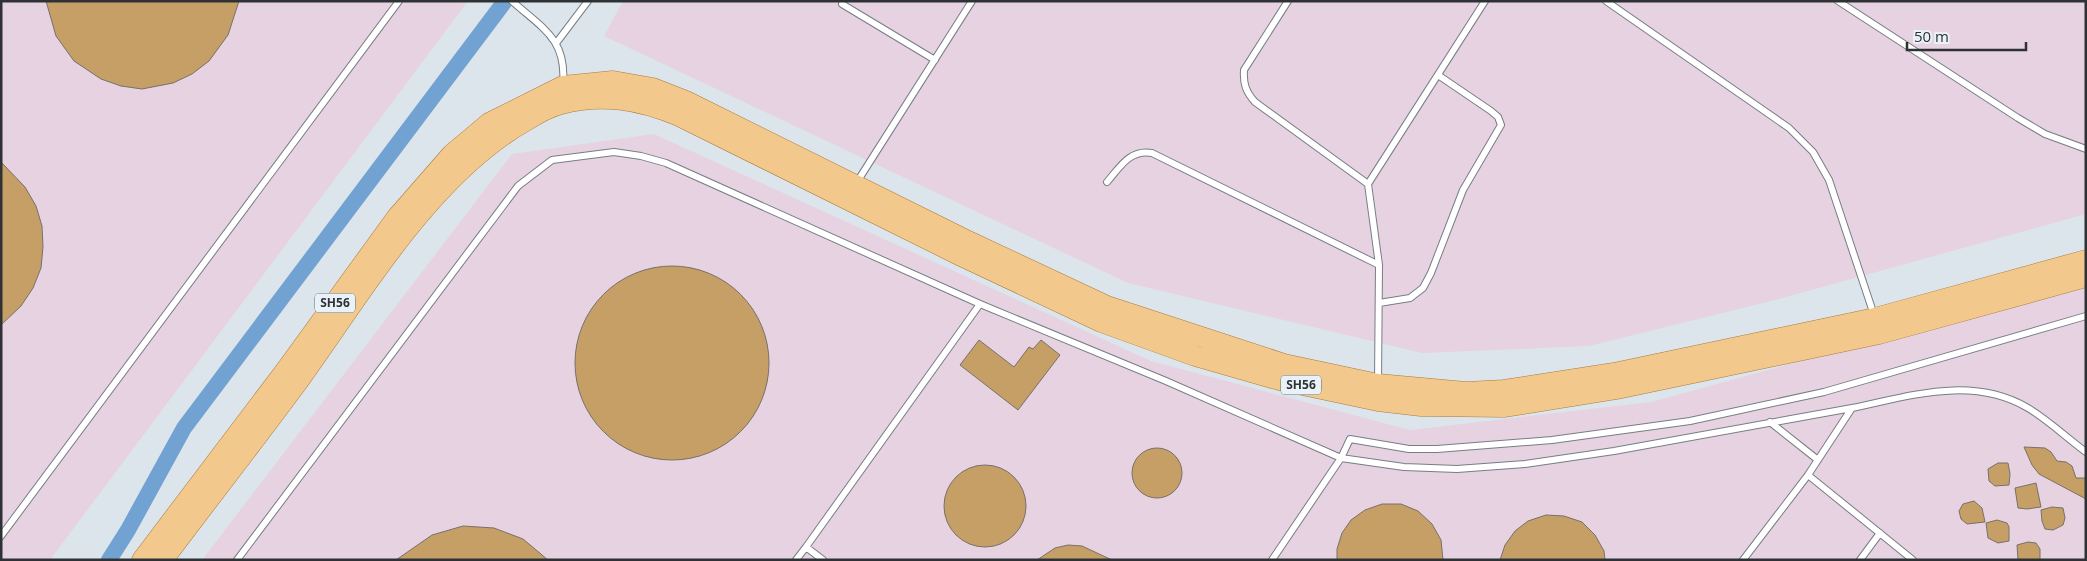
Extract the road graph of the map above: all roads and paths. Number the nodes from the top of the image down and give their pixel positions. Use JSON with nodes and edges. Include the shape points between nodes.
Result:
{"nodes":[{"id":1,"x":399,"y":1,"type":"edge"},
{"id":2,"x":512,"y":1,"type":"edge"},
{"id":3,"x":588,"y":1,"type":"edge"},
{"id":4,"x":972,"y":1,"type":"edge"},
{"id":5,"x":1288,"y":1,"type":"edge"},
{"id":6,"x":1485,"y":1,"type":"edge"},
{"id":7,"x":1606,"y":1,"type":"edge"},
{"id":8,"x":1838,"y":1,"type":"edge"},
{"id":9,"x":842,"y":4,"type":"dead end"},
{"id":10,"x":557,"y":42,"type":"junction"},
{"id":11,"x":935,"y":60,"type":"junction"},
{"id":12,"x":1438,"y":76,"type":"junction"},
{"id":13,"x":562,"y":95,"type":"junction"},
{"id":14,"x":2086,"y":149,"type":"edge"},
{"id":15,"x":1107,"y":182,"type":"dead end"},
{"id":16,"x":1368,"y":184,"type":"junction"},
{"id":17,"x":855,"y":185,"type":"junction"},
{"id":18,"x":2086,"y":260,"type":"edge"},
{"id":19,"x":1379,"y":264,"type":"junction"},
{"id":20,"x":2086,"y":277,"type":"edge"},
{"id":21,"x":1379,"y":303,"type":"junction"},
{"id":22,"x":980,"y":304,"type":"junction"},
{"id":23,"x":2086,"y":316,"type":"edge"},
{"id":24,"x":1875,"y":318,"type":"junction"},
{"id":25,"x":1378,"y":384,"type":"junction"},
{"id":26,"x":1852,"y":408,"type":"junction"},
{"id":27,"x":1770,"y":422,"type":"junction"},
{"id":28,"x":2086,"y":452,"type":"edge"},
{"id":29,"x":1341,"y":458,"type":"junction"},
{"id":30,"x":1818,"y":460,"type":"junction"},
{"id":31,"x":1808,"y":475,"type":"junction"},
{"id":32,"x":1880,"y":533,"type":"junction"},
{"id":33,"x":1,"y":536,"type":"edge"},
{"id":34,"x":806,"y":547,"type":"junction"},
{"id":35,"x":150,"y":559,"type":"edge"},
{"id":36,"x":237,"y":560,"type":"edge"},
{"id":37,"x":796,"y":560,"type":"edge"},
{"id":38,"x":823,"y":560,"type":"edge"},
{"id":39,"x":1272,"y":560,"type":"edge"},
{"id":40,"x":1743,"y":560,"type":"edge"},
{"id":41,"x":1860,"y":560,"type":"edge"},
{"id":42,"x":1913,"y":560,"type":"edge"}],
"edges":[{"from":1,"to":33,"type":"lane"},
{"from":2,"to":10,"type":"lane"},
{"from":3,"to":10,"type":"lane"},
{"from":4,"to":11,"type":"lane"},
{"from":5,"to":16,"type":"lane","via":[[1244,70],[1243,82],[1248,94]]},
{"from":6,"to":12,"type":"lane"},
{"from":7,"to":24,"type":"lane","via":[[1789,128],[1813,152],[1829,180]]},
{"from":8,"to":14,"type":"lane","via":[[2018,118],[2045,134]]},
{"from":9,"to":11,"type":"lane"},
{"from":10,"to":13,"type":"lane","via":[[562,54]]},
{"from":11,"to":17,"type":"lane"},
{"from":12,"to":16,"type":"lane"},
{"from":12,"to":21,"type":"lane","via":[[1491,111],[1500,125],[1463,190],[1423,288],[1410,298]]},
{"from":13,"to":17,"type":"main road","number":"SH56","via":[[613,81],[653,88],[686,101]]},
{"from":13,"to":20,"type":"main road","number":"SH56","via":[[648,104],[679,116],[1101,322],[1195,356],[1280,380],[1378,401],[1421,406],[1506,407],[1617,389],[1879,334]]},
{"from":13,"to":35,"type":"main road","number":"SH56","via":[[489,123],[452,154],[397,217]]},
{"from":15,"to":19,"type":"lane","via":[[1127,158],[1137,152],[1152,153]]},
{"from":16,"to":19,"type":"lane"},
{"from":17,"to":25,"type":"main road","number":"SH56","via":[[1107,306],[1284,364]]},
{"from":18,"to":24,"type":"main road","number":"SH56"},
{"from":19,"to":21,"type":"lane"},
{"from":21,"to":25,"type":"lane"},
{"from":22,"to":29,"type":"lane"},
{"from":22,"to":34,"type":"lane"},
{"from":22,"to":36,"type":"lane","via":[[666,163],[614,152],[552,160],[518,186]]},
{"from":23,"to":29,"type":"lane","via":[[1824,392],[1690,421],[1552,440],[1437,449],[1350,439]]},
{"from":24,"to":25,"type":"main road","number":"SH56","via":[[1614,373],[1504,390],[1466,392]]},
{"from":26,"to":27,"type":"lane"},
{"from":26,"to":28,"type":"lane","via":[[1939,390],[1971,389],[2006,398],[2028,408]]},
{"from":26,"to":30,"type":"lane"},
{"from":27,"to":29,"type":"lane","via":[[1525,464],[1458,469],[1404,467]]},
{"from":27,"to":30,"type":"lane"},
{"from":29,"to":39,"type":"lane"},
{"from":30,"to":31,"type":"lane"},
{"from":31,"to":32,"type":"lane"},
{"from":31,"to":40,"type":"lane"},
{"from":32,"to":41,"type":"lane"},
{"from":32,"to":42,"type":"lane"},
{"from":34,"to":37,"type":"lane"},
{"from":34,"to":38,"type":"lane"}]}
